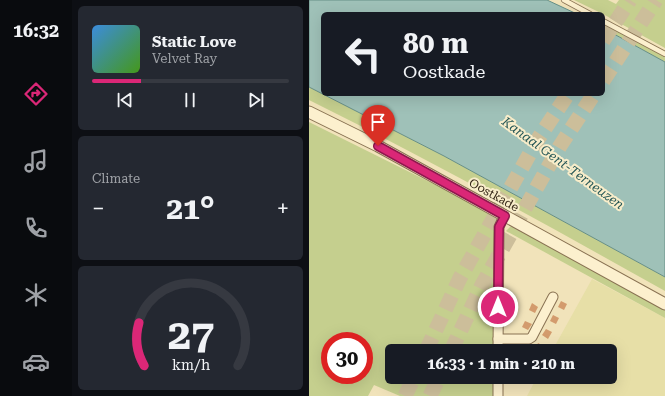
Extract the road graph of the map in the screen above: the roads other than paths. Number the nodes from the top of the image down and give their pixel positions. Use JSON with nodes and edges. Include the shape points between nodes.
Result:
{"nodes":[{"id":1,"x":564,"y":0,"type":"edge"},
{"id":2,"x":586,"y":12,"type":"edge"},
{"id":3,"x":605,"y":22,"type":"edge"},
{"id":4,"x":665,"y":54,"type":"edge"},
{"id":5,"x":309,"y":112,"type":"edge"},
{"id":6,"x":505,"y":216,"type":"junction"},
{"id":7,"x":553,"y":297,"type":"dead end"},
{"id":8,"x":665,"y":304,"type":"edge"},
{"id":9,"x":498,"y":339,"type":"junction"},
{"id":10,"x":498,"y":344,"type":"edge"},
{"id":11,"x":498,"y":384,"type":"edge"},
{"id":12,"x":498,"y":396,"type":"edge"}],
"edges":[{"from":1,"to":2,"type":"lane"},
{"from":3,"to":4,"type":"lane"},
{"from":5,"to":6,"type":"street","name":"Oostkade","via":[[378,146]]},
{"from":6,"to":8,"type":"street","name":"Oostkade"},
{"from":6,"to":9,"type":"street","via":[[499,227]]},
{"from":7,"to":9,"type":"street","via":[[532,337]]},
{"from":9,"to":10,"type":"street"},
{"from":11,"to":12,"type":"street"}]}
